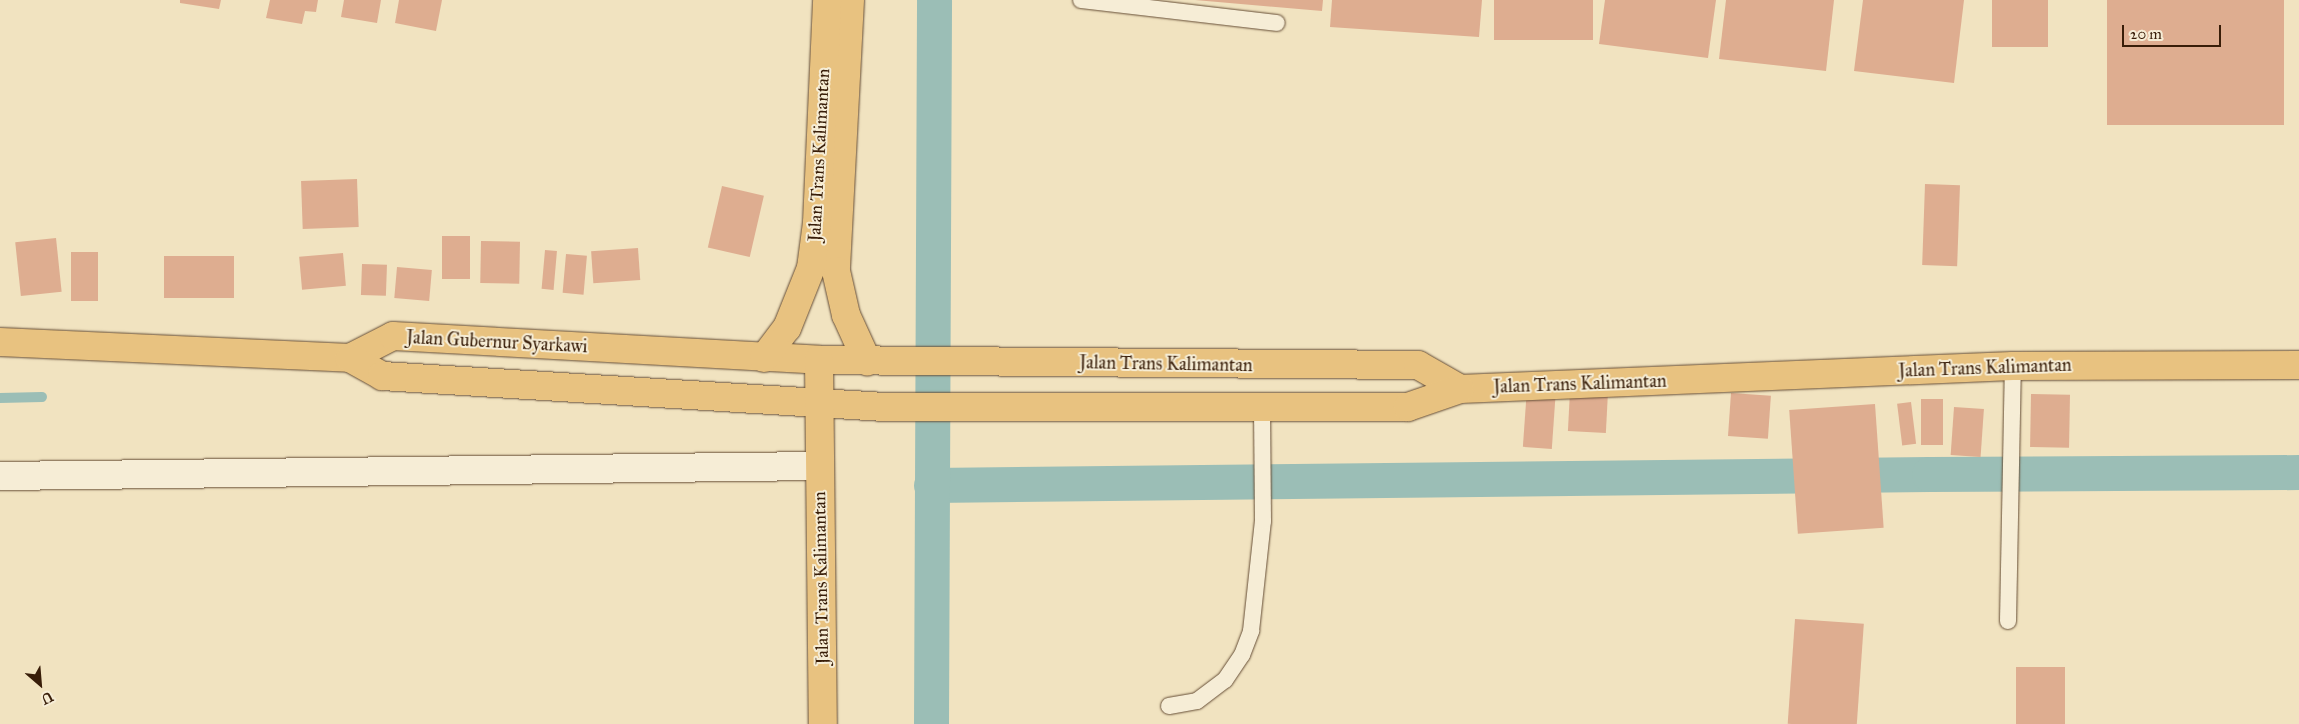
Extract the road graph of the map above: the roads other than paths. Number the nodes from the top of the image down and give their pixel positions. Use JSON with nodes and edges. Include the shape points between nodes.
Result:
{"nodes":[{"id":1,"x":828,"y":0,"type":"edge"},
{"id":2,"x":850,"y":0,"type":"edge"},
{"id":3,"x":1080,"y":0,"type":"edge"},
{"id":4,"x":1277,"y":23,"type":"dead end"},
{"id":5,"x":0,"y":342,"type":"edge"},
{"id":6,"x":350,"y":358,"type":"junction"},
{"id":7,"x":764,"y":358,"type":"junction"},
{"id":8,"x":819,"y":360,"type":"junction"},
{"id":9,"x":876,"y":361,"type":"junction"},
{"id":10,"x":2299,"y":365,"type":"edge"},
{"id":11,"x":2013,"y":366,"type":"junction"},
{"id":12,"x":1460,"y":389,"type":"junction"},
{"id":13,"x":819,"y":404,"type":"junction"},
{"id":14,"x":1262,"y":407,"type":"junction"},
{"id":15,"x":820,"y":466,"type":"junction"},
{"id":16,"x":0,"y":476,"type":"edge"},
{"id":17,"x":2008,"y":621,"type":"dead end"},
{"id":18,"x":1169,"y":706,"type":"dead end"},
{"id":19,"x":823,"y":724,"type":"edge"}],
"edges":[{"from":1,"to":7,"type":"highway","name":"Jalan Trans Kalimantan","via":[[817,223],[810,268],[787,328]]},
{"from":2,"to":9,"type":"highway","name":"Jalan Trans Kalimantan","via":[[836,271],[846,315]]},
{"from":3,"to":4,"type":"lane"},
{"from":5,"to":6,"type":"highway","name":"Jalan Gubernur Syarkawi"},
{"from":6,"to":7,"type":"highway","name":"Jalan Gubernur Syarkawi","via":[[393,336]]},
{"from":6,"to":13,"type":"highway","via":[[382,376]]},
{"from":7,"to":8,"type":"highway","name":"Jalan Gubernur Syarkawi"},
{"from":8,"to":9,"type":"highway","name":"Jalan Trans Kalimantan"},
{"from":8,"to":13,"type":"highway","name":"Jalan Trans Kalimantan"},
{"from":9,"to":12,"type":"highway","name":"Jalan Trans Kalimantan","via":[[1418,365]]},
{"from":10,"to":11,"type":"highway","name":"Jalan Trans Kalimantan"},
{"from":11,"to":12,"type":"highway","name":"Jalan Trans Kalimantan"},
{"from":11,"to":17,"type":"lane"},
{"from":12,"to":14,"type":"highway","via":[[1408,407]]},
{"from":13,"to":14,"type":"highway","via":[[1012,408]]},
{"from":13,"to":15,"type":"highway","name":"Jalan Trans Kalimantan"},
{"from":14,"to":18,"type":"lane","via":[[1263,521],[1251,631],[1242,655],[1225,680],[1197,701]]},
{"from":15,"to":16,"type":"street"},
{"from":15,"to":19,"type":"highway","name":"Jalan Trans Kalimantan"}]}
